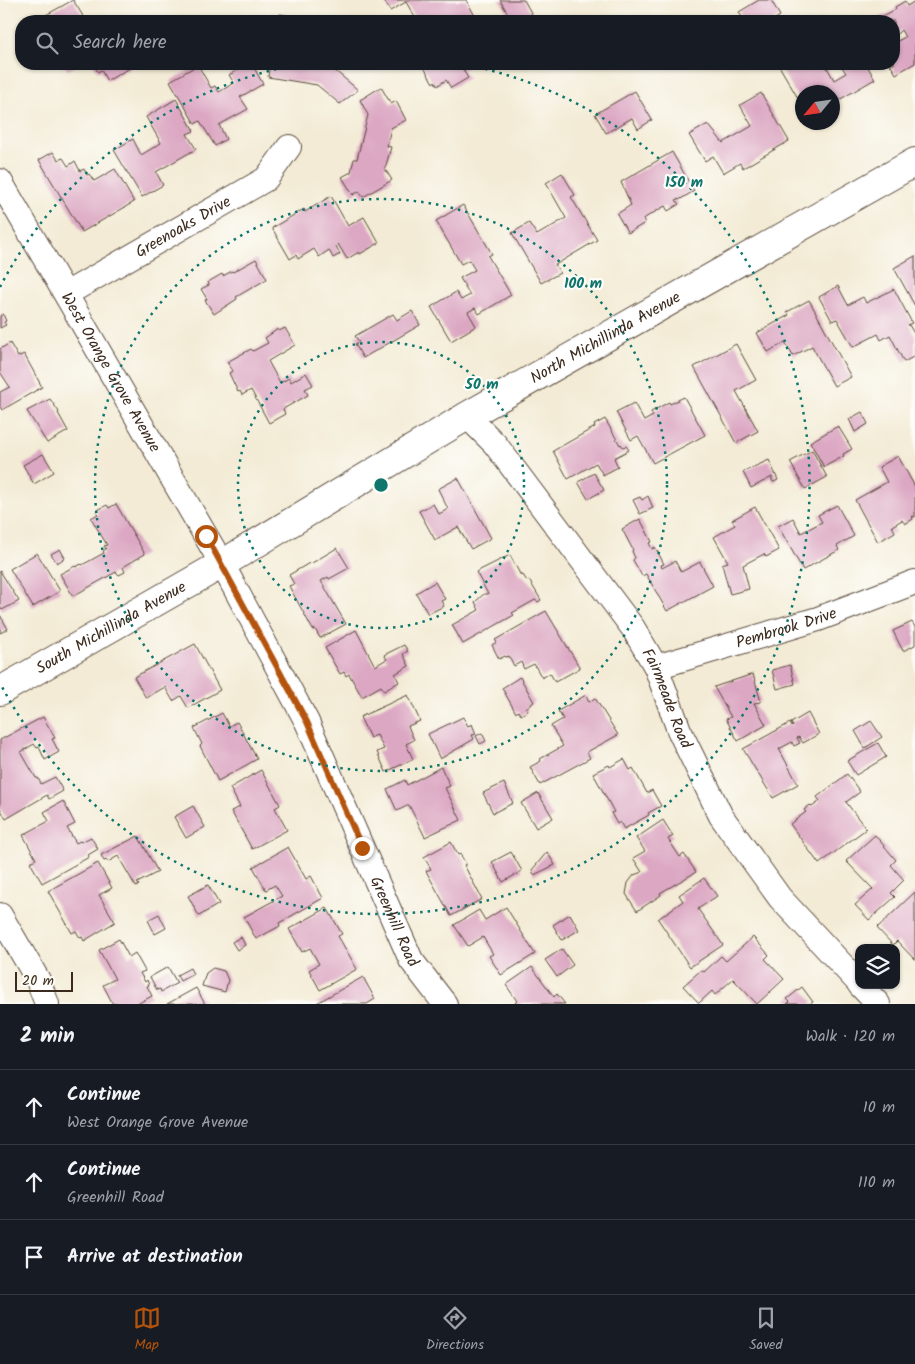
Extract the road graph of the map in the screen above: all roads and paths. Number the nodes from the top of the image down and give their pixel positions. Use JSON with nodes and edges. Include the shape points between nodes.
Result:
{"nodes":[{"id":1,"x":289,"y":147,"type":"dead end"},
{"id":2,"x":915,"y":162,"type":"edge"},
{"id":3,"x":0,"y":181,"type":"edge"},
{"id":4,"x":66,"y":294,"type":"junction"},
{"id":5,"x":467,"y":416,"type":"junction"},
{"id":6,"x":222,"y":564,"type":"junction"},
{"id":7,"x":915,"y":582,"type":"edge"},
{"id":8,"x":656,"y":667,"type":"junction"},
{"id":9,"x":0,"y":692,"type":"edge"},
{"id":10,"x":0,"y":915,"type":"edge"},
{"id":11,"x":855,"y":979,"type":"edge"},
{"id":12,"x":864,"y":989,"type":"edge"},
{"id":13,"x":47,"y":1004,"type":"edge"},
{"id":14,"x":445,"y":1004,"type":"edge"},
{"id":15,"x":878,"y":1004,"type":"edge"}],
"edges":[{"from":1,"to":4,"type":"street","name":"Greenoaks Drive","via":[[266,178]]},
{"from":2,"to":5,"type":"main road","name":"North Michillinda Avenue"},
{"from":3,"to":4,"type":"street","name":"West Orange Grove Avenue"},
{"from":4,"to":6,"type":"street","name":"West Orange Grove Avenue"},
{"from":5,"to":6,"type":"main road","name":"North Michillinda Avenue"},
{"from":5,"to":8,"type":"street","name":"Fairmeade Road","via":[[495,444],[634,628]]},
{"from":6,"to":9,"type":"main road","name":"South Michillinda Avenue"},
{"from":6,"to":14,"type":"street","name":"Greenhill Road","via":[[307,722],[411,960]]},
{"from":7,"to":8,"type":"street","name":"Pembrook Drive","via":[[818,619]]},
{"from":8,"to":11,"type":"street","name":"Fairmeade Road","via":[[679,730],[721,816],[780,898]]},
{"from":10,"to":13,"type":"street","via":[[38,980]]},
{"from":12,"to":15,"type":"street","name":"Fairmeade Road"}]}
